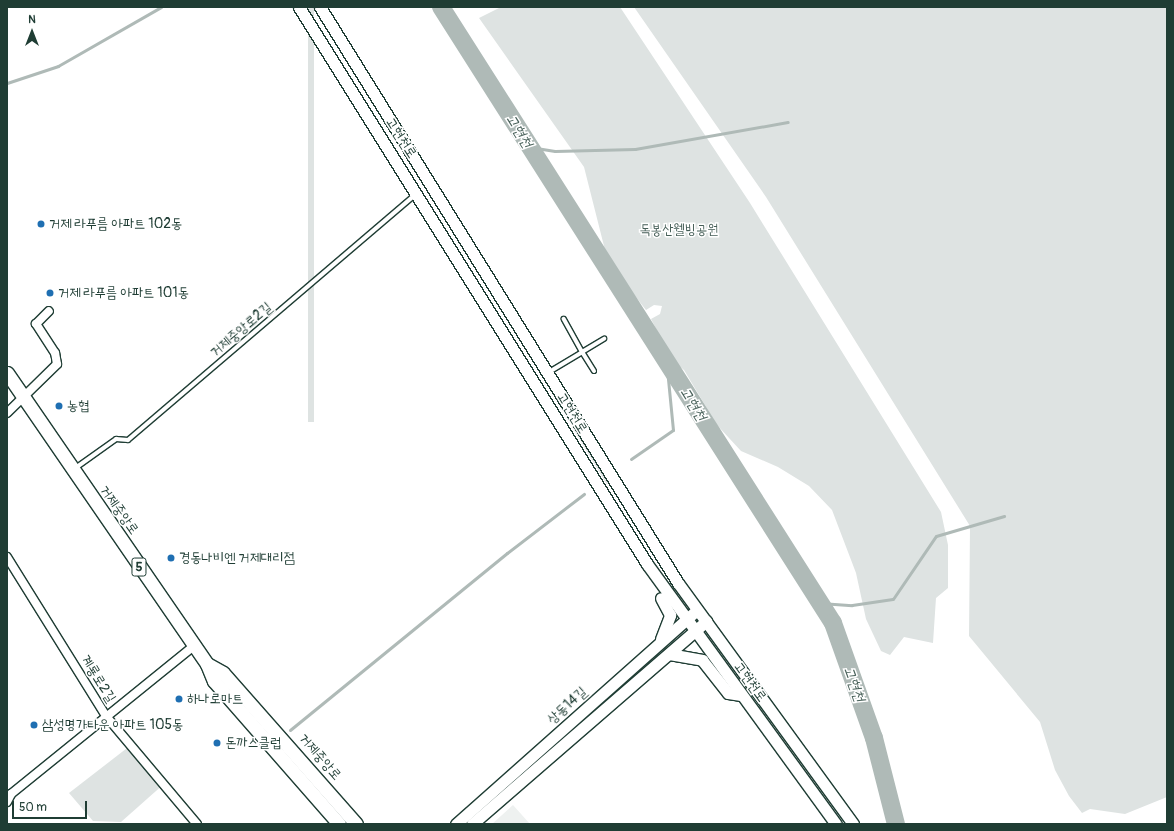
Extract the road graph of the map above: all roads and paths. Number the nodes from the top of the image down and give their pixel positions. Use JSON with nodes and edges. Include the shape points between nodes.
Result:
{"nodes":[{"id":1,"x":299,"y":7,"type":"edge"},
{"id":2,"x":320,"y":7,"type":"edge"},
{"id":3,"x":418,"y":192,"type":"junction"},
{"id":4,"x":49,"y":311,"type":"dead end"},
{"id":5,"x":564,"y":319,"type":"dead end"},
{"id":6,"x":604,"y":340,"type":"dead end"},
{"id":7,"x":582,"y":352,"type":"junction"},
{"id":8,"x":594,"y":371,"type":"dead end"},
{"id":9,"x":549,"y":372,"type":"junction"},
{"id":10,"x":7,"y":373,"type":"edge"},
{"id":11,"x":23,"y":398,"type":"junction"},
{"id":12,"x":7,"y":413,"type":"edge"},
{"id":13,"x":72,"y":471,"type":"junction"},
{"id":14,"x":7,"y":557,"type":"edge"},
{"id":15,"x":647,"y":564,"type":"junction"},
{"id":16,"x":697,"y":610,"type":"junction"},
{"id":17,"x":685,"y":621,"type":"junction"},
{"id":18,"x":706,"y":621,"type":"junction"},
{"id":19,"x":694,"y":632,"type":"junction"},
{"id":20,"x":660,"y":643,"type":"junction"},
{"id":21,"x":194,"y":646,"type":"junction"},
{"id":22,"x":669,"y":654,"type":"junction"},
{"id":23,"x":207,"y":664,"type":"junction"},
{"id":24,"x":741,"y":695,"type":"junction"},
{"id":25,"x":106,"y":716,"type":"junction"},
{"id":26,"x":9,"y":792,"type":"edge"},
{"id":27,"x":7,"y":802,"type":"edge"},
{"id":28,"x":336,"y":822,"type":"edge"},
{"id":29,"x":197,"y":824,"type":"edge"},
{"id":30,"x":356,"y":824,"type":"edge"},
{"id":31,"x":456,"y":824,"type":"edge"},
{"id":32,"x":472,"y":824,"type":"edge"},
{"id":33,"x":836,"y":824,"type":"edge"},
{"id":34,"x":853,"y":824,"type":"edge"}],
"edges":[{"from":1,"to":3,"type":"street","name":"고현천로"},
{"from":2,"to":9,"type":"street","name":"고현천로"},
{"from":3,"to":13,"type":"lane","name":"거제중앙로2길","via":[[128,440],[116,439]]},
{"from":3,"to":15,"type":"street","name":"고현천로"},
{"from":4,"to":11,"type":"street","via":[[36,324],[55,353],[57,364]]},
{"from":5,"to":7,"type":"lane"},
{"from":6,"to":7,"type":"lane"},
{"from":7,"to":8,"type":"lane"},
{"from":7,"to":9,"type":"lane"},
{"from":9,"to":16,"type":"street","name":"고현천로"},
{"from":10,"to":11,"type":"main road","name":"거제중앙로","number":"5"},
{"from":11,"to":12,"type":"street"},
{"from":11,"to":13,"type":"main road","name":"거제중앙로","number":"5"},
{"from":13,"to":21,"type":"main road","name":"거제중앙로","number":"5"},
{"from":14,"to":25,"type":"street","name":"계룡로2길"},
{"from":15,"to":17,"type":"street","name":"고현천로"},
{"from":15,"to":20,"type":"street","via":[[648,576],[670,615]]},
{"from":16,"to":17,"type":"street","name":"상동14길"},
{"from":16,"to":18,"type":"street","name":"고현천로"},
{"from":17,"to":19,"type":"street","name":"고현천로"},
{"from":17,"to":20,"type":"street","name":"상동14길"},
{"from":18,"to":19,"type":"street","name":"상동14길"},
{"from":18,"to":34,"type":"street","name":"고현천로"},
{"from":19,"to":22,"type":"street","name":"상동14길"},
{"from":19,"to":24,"type":"street","name":"고현천로"},
{"from":20,"to":31,"type":"street","name":"상동14길"},
{"from":21,"to":23,"type":"main road","name":"거제중앙로","number":"5"},
{"from":21,"to":25,"type":"street"},
{"from":22,"to":24,"type":"street","via":[[702,660],[728,693]]},
{"from":22,"to":32,"type":"street","name":"상동14길"},
{"from":23,"to":28,"type":"main road","name":"거제중앙로","number":"5","via":[[214,681]]},
{"from":23,"to":30,"type":"main road","name":"거제중앙로","number":"5","via":[[223,673]]},
{"from":24,"to":33,"type":"street","name":"고현천로"},
{"from":25,"to":26,"type":"street"},
{"from":25,"to":29,"type":"street","name":"계룡로2길"},
{"from":26,"to":27,"type":"street"}]}
